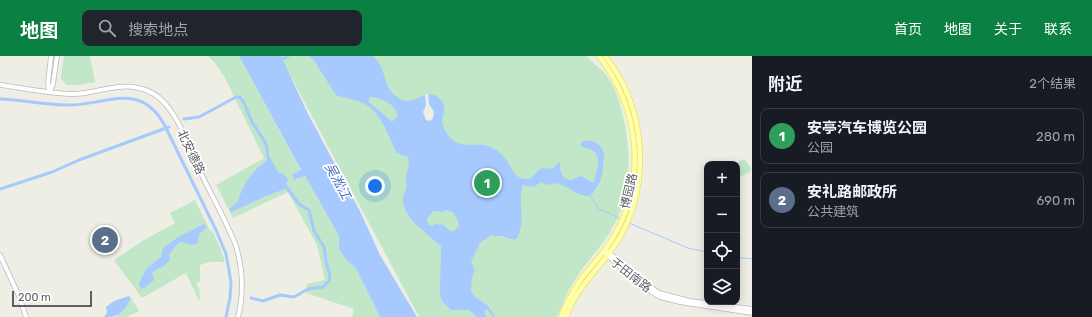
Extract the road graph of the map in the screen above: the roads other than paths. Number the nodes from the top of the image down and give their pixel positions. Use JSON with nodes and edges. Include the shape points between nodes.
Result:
{"nodes":[{"id":1,"x":51,"y":56,"type":"edge"},
{"id":2,"x":57,"y":56,"type":"edge"},
{"id":3,"x":599,"y":56,"type":"edge"},
{"id":4,"x":605,"y":56,"type":"edge"},
{"id":5,"x":0,"y":86,"type":"edge"},
{"id":6,"x":50,"y":91,"type":"junction"},
{"id":7,"x":628,"y":213,"type":"junction"},
{"id":8,"x":622,"y":227,"type":"junction"},
{"id":9,"x":604,"y":250,"type":"junction"},
{"id":10,"x":608,"y":254,"type":"junction"},
{"id":11,"x":0,"y":255,"type":"edge"},
{"id":12,"x":704,"y":304,"type":"edge"},
{"id":13,"x":710,"y":305,"type":"joint"},
{"id":14,"x":752,"y":309,"type":"edge"},
{"id":15,"x":752,"y":313,"type":"edge"},
{"id":16,"x":26,"y":317,"type":"edge"},
{"id":17,"x":238,"y":317,"type":"edge"},
{"id":18,"x":562,"y":317,"type":"edge"},
{"id":19,"x":566,"y":317,"type":"edge"}],
"edges":[{"from":1,"to":6,"type":"street","via":[[48,83]]},
{"from":2,"to":6,"type":"street"},
{"from":3,"to":7,"type":"main road","name":"博园路","via":[[619,88],[632,126],[635,168]]},
{"from":4,"to":7,"type":"main road","name":"博园路","via":[[626,93],[638,134],[637,191]]},
{"from":5,"to":6,"type":"street","name":"北安德路"},
{"from":6,"to":17,"type":"street","name":"北安德路","via":[[83,94],[120,86],[133,87],[153,94],[168,108],[236,246],[242,285]]},
{"from":7,"to":8,"type":"main road","name":"博园路"},
{"from":8,"to":9,"type":"main road","name":"博园路"},
{"from":8,"to":10,"type":"main road","name":"博园路"},
{"from":9,"to":10,"type":"street","name":"于田南路"},
{"from":9,"to":18,"type":"main road","name":"博园路","via":[[568,300]]},
{"from":10,"to":12,"type":"street","name":"于田南路","via":[[642,286],[660,297]]},
{"from":10,"to":19,"type":"main road","name":"博园路","via":[[585,283]]},
{"from":11,"to":16,"type":"street"},
{"from":13,"to":14,"type":"street","name":"于田南路"},
{"from":13,"to":15,"type":"street","name":"于田南路"}]}
